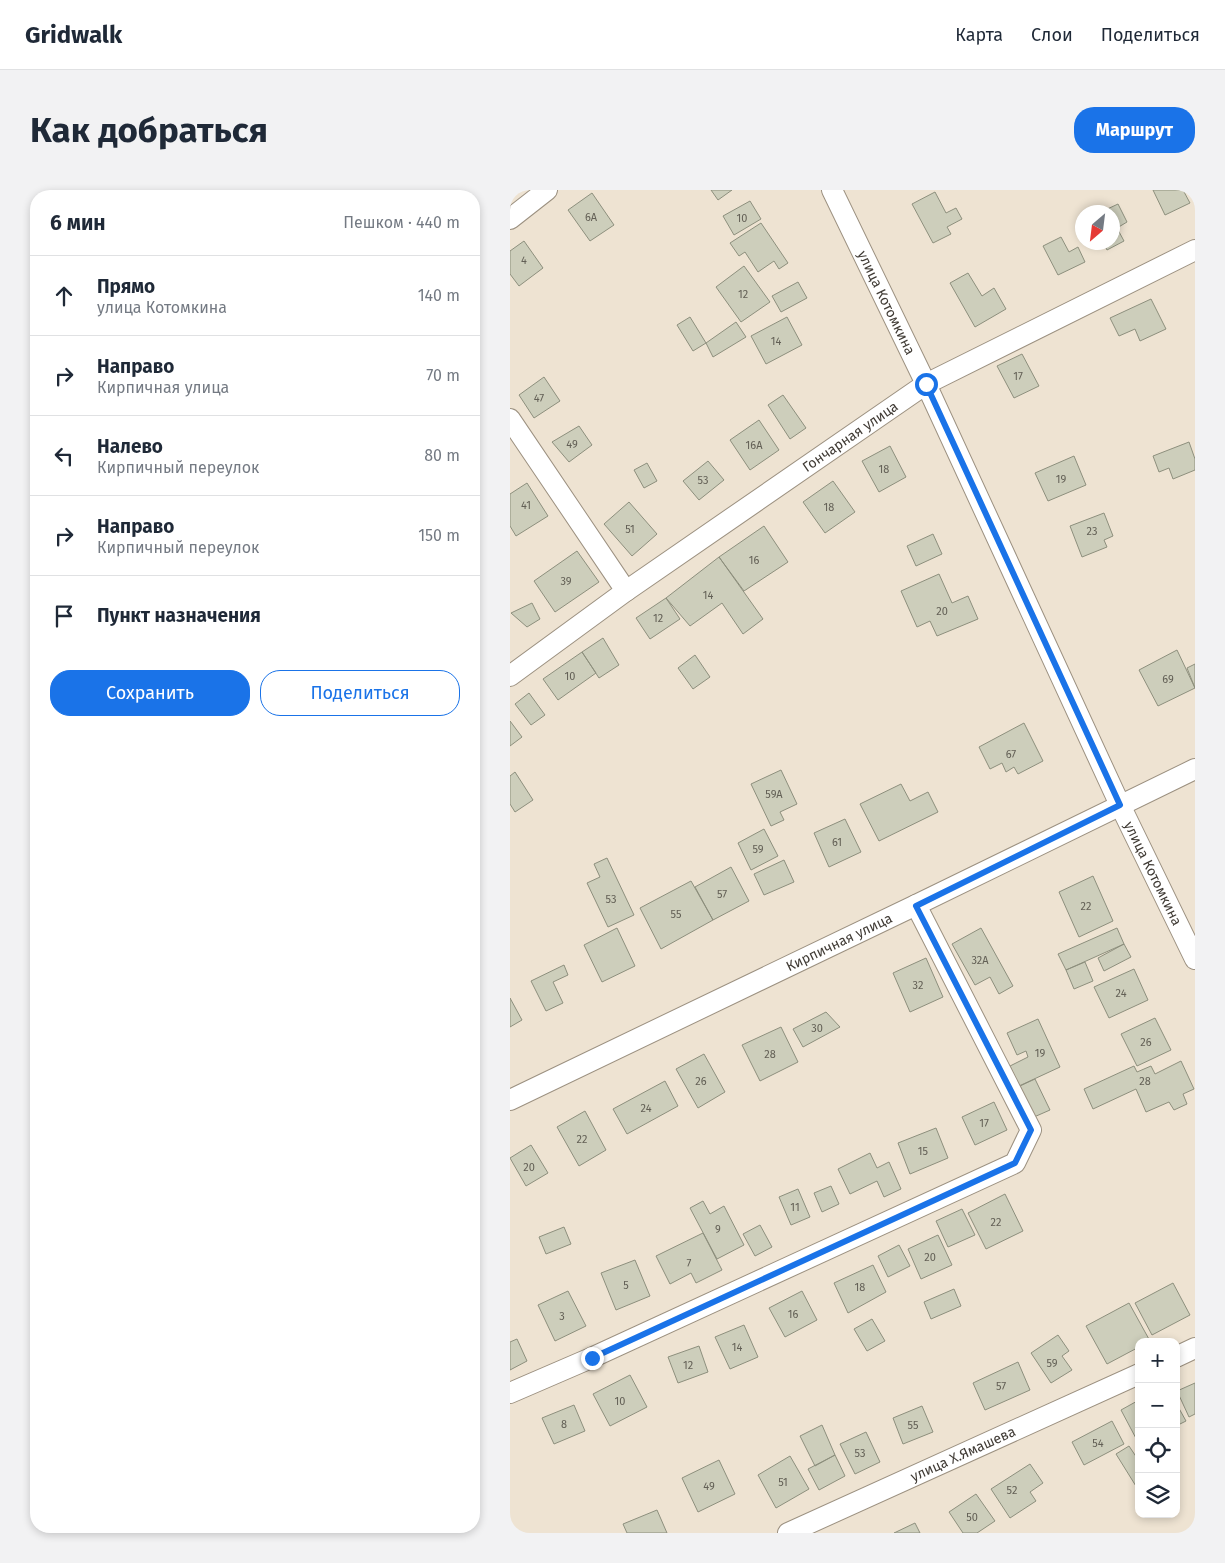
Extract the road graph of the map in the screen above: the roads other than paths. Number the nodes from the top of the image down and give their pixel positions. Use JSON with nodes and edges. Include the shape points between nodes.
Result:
{"nodes":[{"id":1,"x":547,"y":190,"type":"edge"},
{"id":2,"x":832,"y":190,"type":"edge"},
{"id":3,"x":510,"y":220,"type":"edge"},
{"id":4,"x":1195,"y":250,"type":"edge"},
{"id":5,"x":926,"y":384,"type":"junction"},
{"id":6,"x":510,"y":419,"type":"edge"},
{"id":7,"x":626,"y":591,"type":"junction"},
{"id":8,"x":510,"y":676,"type":"edge"},
{"id":9,"x":1195,"y":769,"type":"edge"},
{"id":10,"x":1120,"y":805,"type":"junction"},
{"id":11,"x":916,"y":906,"type":"junction"},
{"id":12,"x":1195,"y":959,"type":"edge"},
{"id":13,"x":510,"y":1100,"type":"edge"},
{"id":14,"x":1195,"y":1348,"type":"edge"},
{"id":15,"x":1180,"y":1355,"type":"edge"},
{"id":16,"x":1135,"y":1376,"type":"edge"},
{"id":17,"x":510,"y":1394,"type":"edge"},
{"id":18,"x":788,"y":1533,"type":"edge"}],
"edges":[{"from":1,"to":3,"type":"street"},
{"from":2,"to":5,"type":"street","name":"улица Котомкина"},
{"from":4,"to":5,"type":"street","name":"Гончарная улица"},
{"from":5,"to":7,"type":"street","name":"Гончарная улица"},
{"from":5,"to":10,"type":"street","name":"улица Котомкина"},
{"from":6,"to":7,"type":"street"},
{"from":7,"to":8,"type":"street","name":"Гончарная улица"},
{"from":9,"to":10,"type":"street","name":"Кирпичная улица"},
{"from":10,"to":11,"type":"street","name":"Кирпичная улица"},
{"from":10,"to":12,"type":"street","name":"улица Котомкина"},
{"from":11,"to":13,"type":"street","name":"Кирпичная улица"},
{"from":11,"to":17,"type":"street","via":[[1031,1130],[1015,1163]]},
{"from":14,"to":15,"type":"street"},
{"from":16,"to":18,"type":"street","name":"улица Х.Ямашева"}]}
